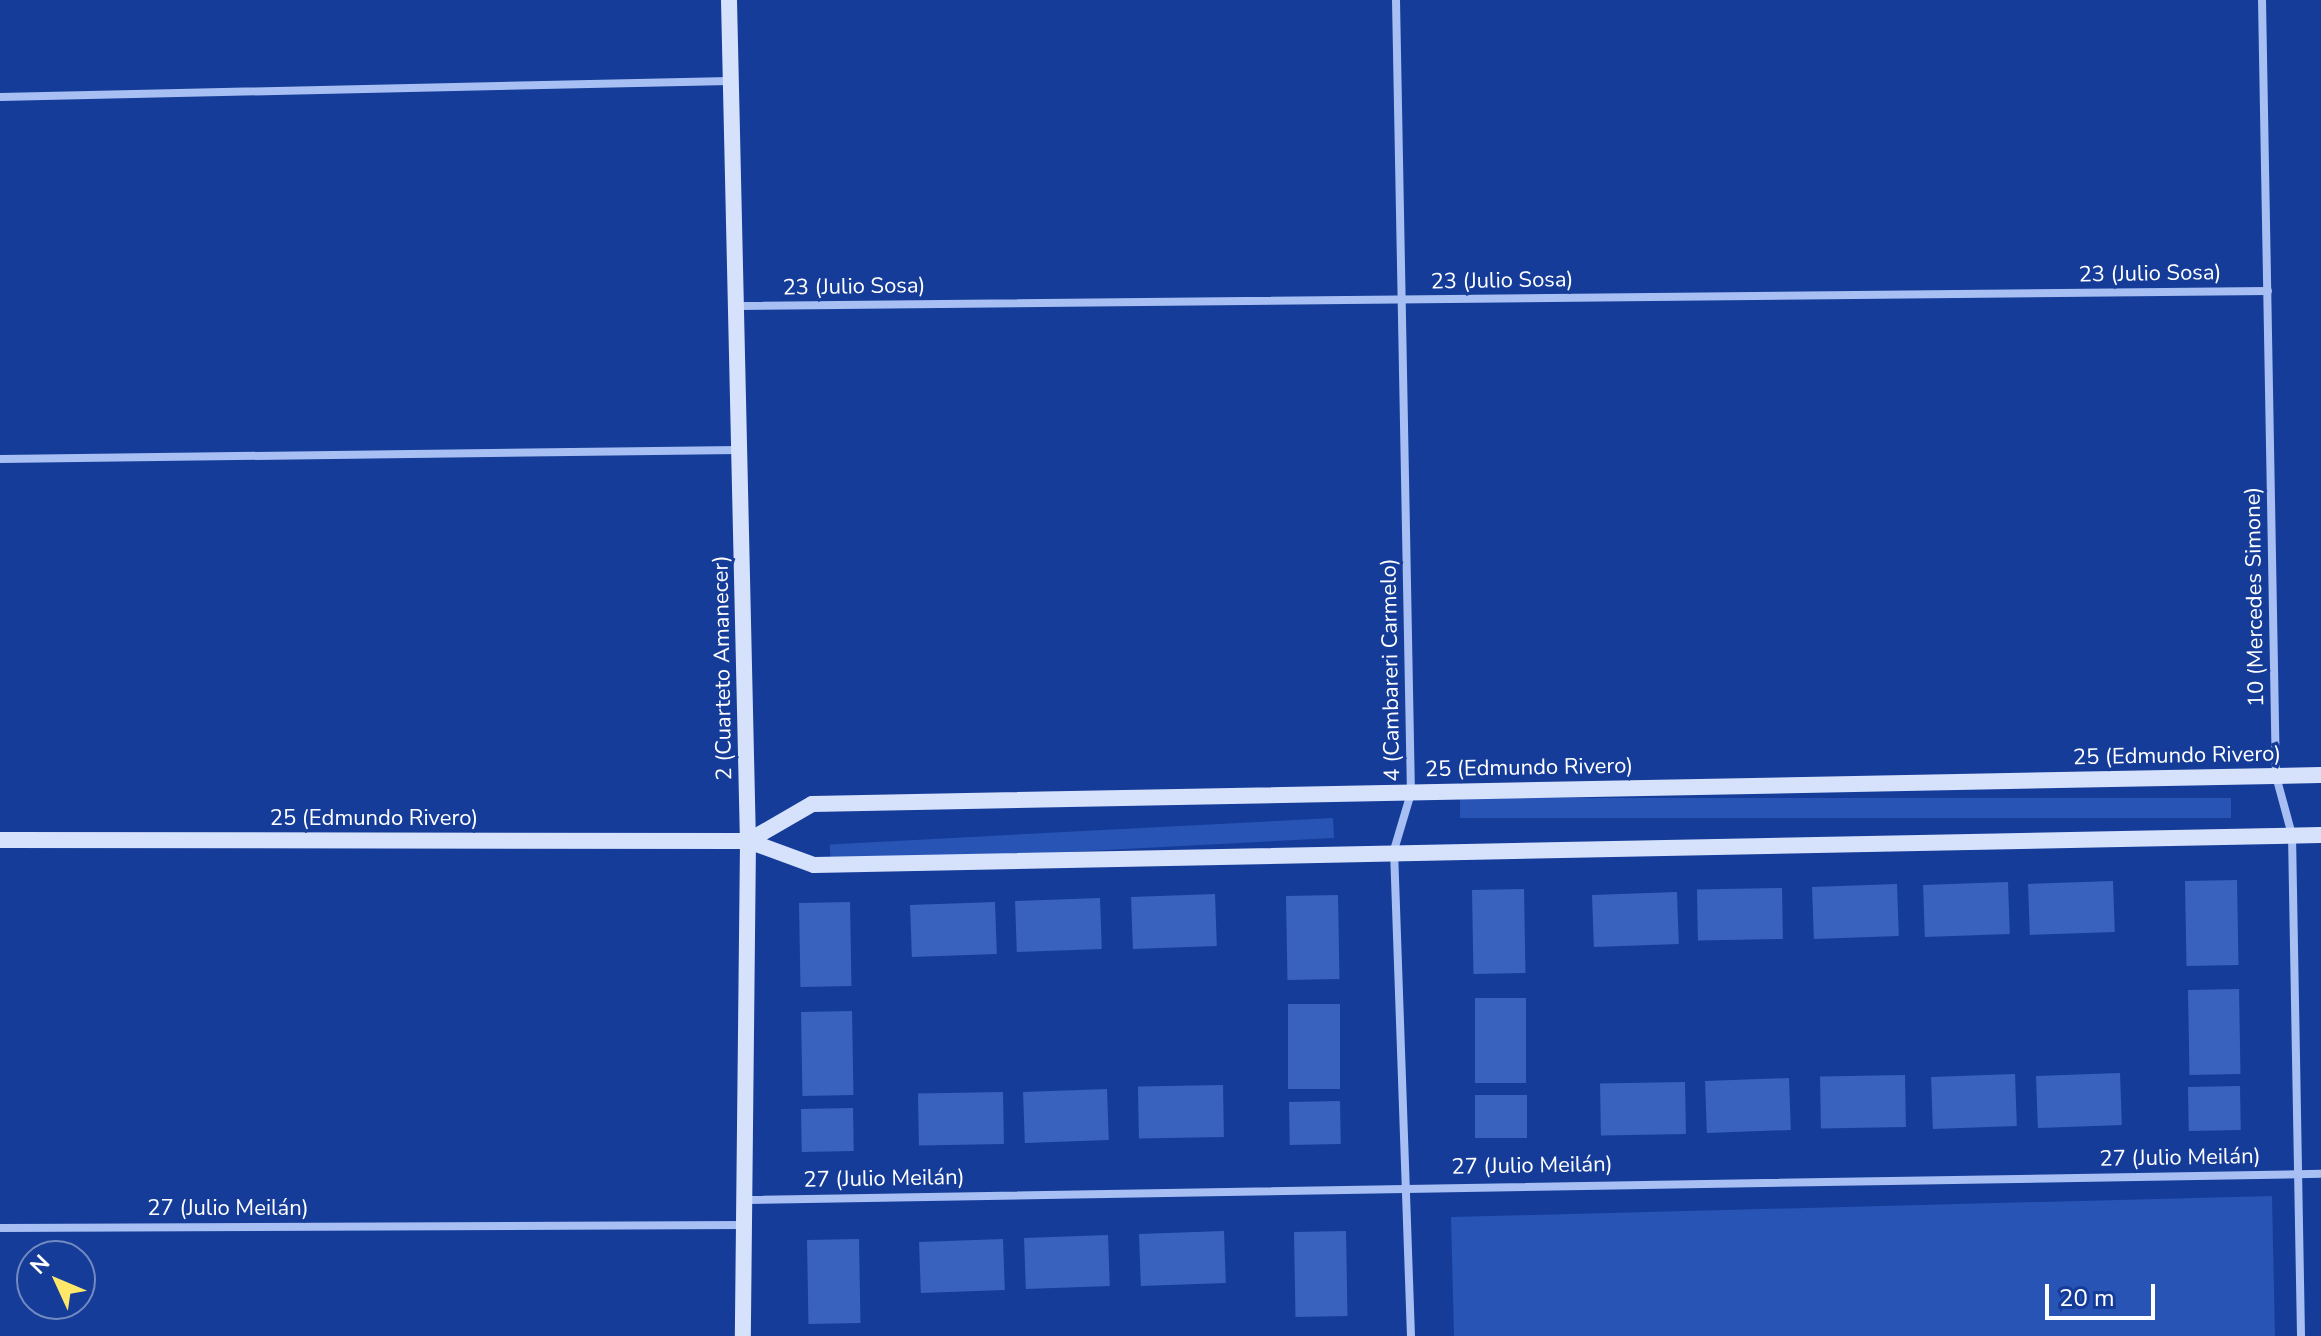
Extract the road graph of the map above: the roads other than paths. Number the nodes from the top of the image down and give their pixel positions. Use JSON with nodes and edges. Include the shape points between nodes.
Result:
{"nodes":[{"id":1,"x":729,"y":0,"type":"edge"},
{"id":2,"x":1396,"y":0,"type":"edge"},
{"id":3,"x":2262,"y":0,"type":"edge"},
{"id":4,"x":730,"y":81,"type":"junction"},
{"id":5,"x":0,"y":97,"type":"edge"},
{"id":6,"x":2268,"y":291,"type":"junction"},
{"id":7,"x":1403,"y":300,"type":"junction"},
{"id":8,"x":738,"y":306,"type":"junction"},
{"id":9,"x":741,"y":450,"type":"junction"},
{"id":10,"x":0,"y":459,"type":"edge"},
{"id":11,"x":2321,"y":775,"type":"edge"},
{"id":12,"x":2276,"y":776,"type":"junction"},
{"id":13,"x":1411,"y":793,"type":"junction"},
{"id":14,"x":2292,"y":835,"type":"junction"},
{"id":15,"x":2321,"y":835,"type":"edge"},
{"id":16,"x":0,"y":840,"type":"edge"},
{"id":17,"x":748,"y":841,"type":"junction"},
{"id":18,"x":1394,"y":850,"type":"junction"},
{"id":19,"x":2298,"y":1174,"type":"junction"},
{"id":20,"x":2321,"y":1174,"type":"edge"},
{"id":21,"x":1410,"y":1186,"type":"junction"},
{"id":22,"x":745,"y":1200,"type":"junction"},
{"id":23,"x":745,"y":1225,"type":"junction"},
{"id":24,"x":0,"y":1228,"type":"edge"},
{"id":25,"x":743,"y":1336,"type":"edge"},
{"id":26,"x":1411,"y":1336,"type":"edge"},
{"id":27,"x":2301,"y":1336,"type":"edge"}],
"edges":[{"from":1,"to":4,"type":"street","name":"2 (Cuarteto Amanecer)"},
{"from":2,"to":7,"type":"street","name":"4 (Cambareri Carmelo)"},
{"from":3,"to":6,"type":"street","name":"10 (Mercedes Simone)"},
{"from":4,"to":5,"type":"street"},
{"from":4,"to":8,"type":"street","name":"2 (Cuarteto Amanecer)"},
{"from":6,"to":7,"type":"street","name":"23 (Julio Sosa)"},
{"from":6,"to":12,"type":"street","name":"10 (Mercedes Simone)"},
{"from":7,"to":8,"type":"street","name":"23 (Julio Sosa)"},
{"from":7,"to":13,"type":"street","name":"4 (Cambareri Carmelo)"},
{"from":8,"to":9,"type":"street","name":"2 (Cuarteto Amanecer)"},
{"from":9,"to":10,"type":"street"},
{"from":9,"to":17,"type":"street","name":"2 (Cuarteto Amanecer)"},
{"from":11,"to":12,"type":"street","name":"25 (Edmundo Rivero)"},
{"from":12,"to":13,"type":"street","name":"25 (Edmundo Rivero)"},
{"from":12,"to":14,"type":"street","name":"10 (Mercedes Simone)"},
{"from":13,"to":17,"type":"street","name":"25 (Edmundo Rivero)","via":[[812,804]]},
{"from":13,"to":18,"type":"street","name":"4 (Cambareri Carmelo)"},
{"from":14,"to":15,"type":"street","name":"25 (Edmundo Rivero)"},
{"from":14,"to":18,"type":"street","name":"25 (Edmundo Rivero)"},
{"from":14,"to":19,"type":"street","name":"10 (Mercedes Simone)"},
{"from":16,"to":17,"type":"street","name":"25 (Edmundo Rivero)"},
{"from":17,"to":18,"type":"street","name":"25 (Edmundo Rivero)","via":[[814,865]]},
{"from":17,"to":22,"type":"street","name":"2 (Cuarteto Amanecer)"},
{"from":18,"to":21,"type":"street","name":"4 (Cambareri Carmelo)"},
{"from":19,"to":20,"type":"street","name":"27 (Julio Meilán)"},
{"from":19,"to":21,"type":"street","name":"27 (Julio Meilán)"},
{"from":19,"to":27,"type":"street","name":"10 (Mercedes Simone)"},
{"from":21,"to":22,"type":"street","name":"27 (Julio Meilán)"},
{"from":21,"to":26,"type":"street","name":"4 (Cambareri Carmelo)"},
{"from":22,"to":23,"type":"street","name":"2 (Cuarteto Amanecer)"},
{"from":23,"to":24,"type":"street","name":"27 (Julio Meilán)"},
{"from":23,"to":25,"type":"street","name":"2 (Cuarteto Amanecer)"}]}
